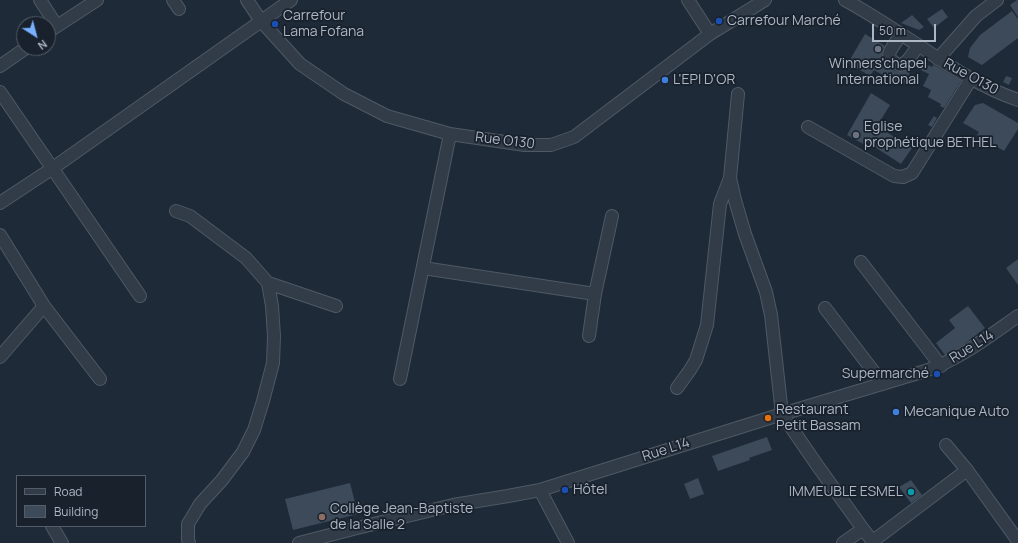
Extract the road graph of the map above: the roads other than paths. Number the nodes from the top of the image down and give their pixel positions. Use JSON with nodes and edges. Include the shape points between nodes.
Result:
{"nodes":[{"id":1,"x":40,"y":0,"type":"edge"},
{"id":2,"x":96,"y":0,"type":"edge"},
{"id":3,"x":247,"y":0,"type":"edge"},
{"id":4,"x":291,"y":0,"type":"edge"},
{"id":5,"x":688,"y":0,"type":"edge"},
{"id":6,"x":765,"y":0,"type":"edge"},
{"id":7,"x":845,"y":0,"type":"edge"},
{"id":8,"x":997,"y":0,"type":"edge"},
{"id":9,"x":47,"y":16,"type":"edge"},
{"id":10,"x":261,"y":21,"type":"junction"},
{"id":11,"x":56,"y":27,"type":"edge"},
{"id":12,"x":710,"y":34,"type":"junction"},
{"id":13,"x":901,"y":34,"type":"junction"},
{"id":14,"x":918,"y":46,"type":"junction"},
{"id":15,"x":16,"y":55,"type":"edge"},
{"id":16,"x":938,"y":59,"type":"junction"},
{"id":17,"x":0,"y":66,"type":"edge"},
{"id":18,"x":971,"y":79,"type":"junction"},
{"id":19,"x":0,"y":92,"type":"edge"},
{"id":20,"x":738,"y":94,"type":"dead end"},
{"id":21,"x":1018,"y":100,"type":"edge"},
{"id":22,"x":808,"y":126,"type":"dead end"},
{"id":23,"x":450,"y":134,"type":"junction"},
{"id":24,"x":53,"y":168,"type":"junction"},
{"id":25,"x":730,"y":178,"type":"junction"},
{"id":26,"x":0,"y":203,"type":"edge"},
{"id":27,"x":176,"y":211,"type":"dead end"},
{"id":28,"x":612,"y":216,"type":"dead end"},
{"id":29,"x":0,"y":235,"type":"edge"},
{"id":30,"x":861,"y":262,"type":"dead end"},
{"id":31,"x":423,"y":268,"type":"junction"},
{"id":32,"x":268,"y":283,"type":"junction"},
{"id":33,"x":595,"y":294,"type":"junction"},
{"id":34,"x":140,"y":296,"type":"dead end"},
{"id":35,"x":44,"y":306,"type":"junction"},
{"id":36,"x":336,"y":306,"type":"dead end"},
{"id":37,"x":825,"y":308,"type":"dead end"},
{"id":38,"x":1018,"y":316,"type":"edge"},
{"id":39,"x":589,"y":336,"type":"dead end"},
{"id":40,"x":0,"y":357,"type":"edge"},
{"id":41,"x":941,"y":366,"type":"junction"},
{"id":42,"x":100,"y":379,"type":"dead end"},
{"id":43,"x":400,"y":379,"type":"dead end"},
{"id":44,"x":883,"y":384,"type":"junction"},
{"id":45,"x":677,"y":388,"type":"dead end"},
{"id":46,"x":782,"y":414,"type":"junction"},
{"id":47,"x":946,"y":445,"type":"dead end"},
{"id":48,"x":966,"y":470,"type":"junction"},
{"id":49,"x":540,"y":490,"type":"junction"},
{"id":50,"x":53,"y":527,"type":"edge"},
{"id":51,"x":863,"y":529,"type":"junction"},
{"id":52,"x":1018,"y":541,"type":"edge"},
{"id":53,"x":873,"y":542,"type":"edge"},
{"id":54,"x":62,"y":543,"type":"edge"},
{"id":55,"x":189,"y":543,"type":"edge"},
{"id":56,"x":299,"y":543,"type":"edge"},
{"id":57,"x":568,"y":543,"type":"edge"},
{"id":58,"x":843,"y":543,"type":"edge"}],
"edges":[{"from":1,"to":9,"type":"street"},
{"from":2,"to":11,"type":"street"},
{"from":3,"to":10,"type":"street","name":"Rue O130"},
{"from":4,"to":10,"type":"street"},
{"from":5,"to":12,"type":"street"},
{"from":6,"to":12,"type":"street","name":"Rue O130"},
{"from":7,"to":13,"type":"street","name":"Rue O130"},
{"from":8,"to":16,"type":"street","via":[[976,16]]},
{"from":10,"to":23,"type":"street","name":"Rue O130","via":[[300,64],[344,94],[387,116]]},
{"from":10,"to":24,"type":"street"},
{"from":12,"to":23,"type":"street","name":"Rue O130","via":[[574,137],[551,145],[525,145]]},
{"from":13,"to":14,"type":"street","name":"Rue O130"},
{"from":13,"to":14,"type":"street","via":[[889,56],[897,64],[903,65]]},
{"from":14,"to":16,"type":"street","name":"Rue O130"},
{"from":15,"to":17,"type":"street"},
{"from":16,"to":18,"type":"street","name":"Rue O130"},
{"from":18,"to":21,"type":"street","name":"Rue O130"},
{"from":18,"to":22,"type":"street","via":[[912,173],[903,177],[894,176]]},
{"from":19,"to":24,"type":"street"},
{"from":20,"to":25,"type":"street"},
{"from":23,"to":31,"type":"street"},
{"from":24,"to":26,"type":"street"},
{"from":24,"to":34,"type":"street"},
{"from":25,"to":45,"type":"street","via":[[720,204],[708,325],[696,360]]},
{"from":25,"to":46,"type":"street","via":[[745,234],[766,292]]},
{"from":27,"to":32,"type":"street","via":[[190,216],[246,258]]},
{"from":28,"to":33,"type":"street"},
{"from":29,"to":35,"type":"street"},
{"from":30,"to":41,"type":"street"},
{"from":31,"to":33,"type":"street"},
{"from":31,"to":43,"type":"street"},
{"from":32,"to":36,"type":"street"},
{"from":32,"to":55,"type":"street","via":[[274,336],[273,363],[263,402],[254,430],[243,452],[200,504],[188,524]]},
{"from":33,"to":39,"type":"street"},
{"from":35,"to":40,"type":"street"},
{"from":35,"to":42,"type":"street"},
{"from":37,"to":44,"type":"street"},
{"from":38,"to":41,"type":"street","name":"Rue L14","via":[[971,349]]},
{"from":41,"to":44,"type":"street","name":"Rue L14"},
{"from":44,"to":46,"type":"street","name":"Rue L14"},
{"from":46,"to":49,"type":"street","name":"Rue L14"},
{"from":46,"to":51,"type":"street"},
{"from":47,"to":48,"type":"street"},
{"from":48,"to":52,"type":"street"},
{"from":48,"to":53,"type":"street"},
{"from":49,"to":56,"type":"street","name":"Rue L14","via":[[453,505]]},
{"from":49,"to":57,"type":"street"},
{"from":50,"to":54,"type":"street"},
{"from":51,"to":53,"type":"street"},
{"from":51,"to":58,"type":"street"}]}
